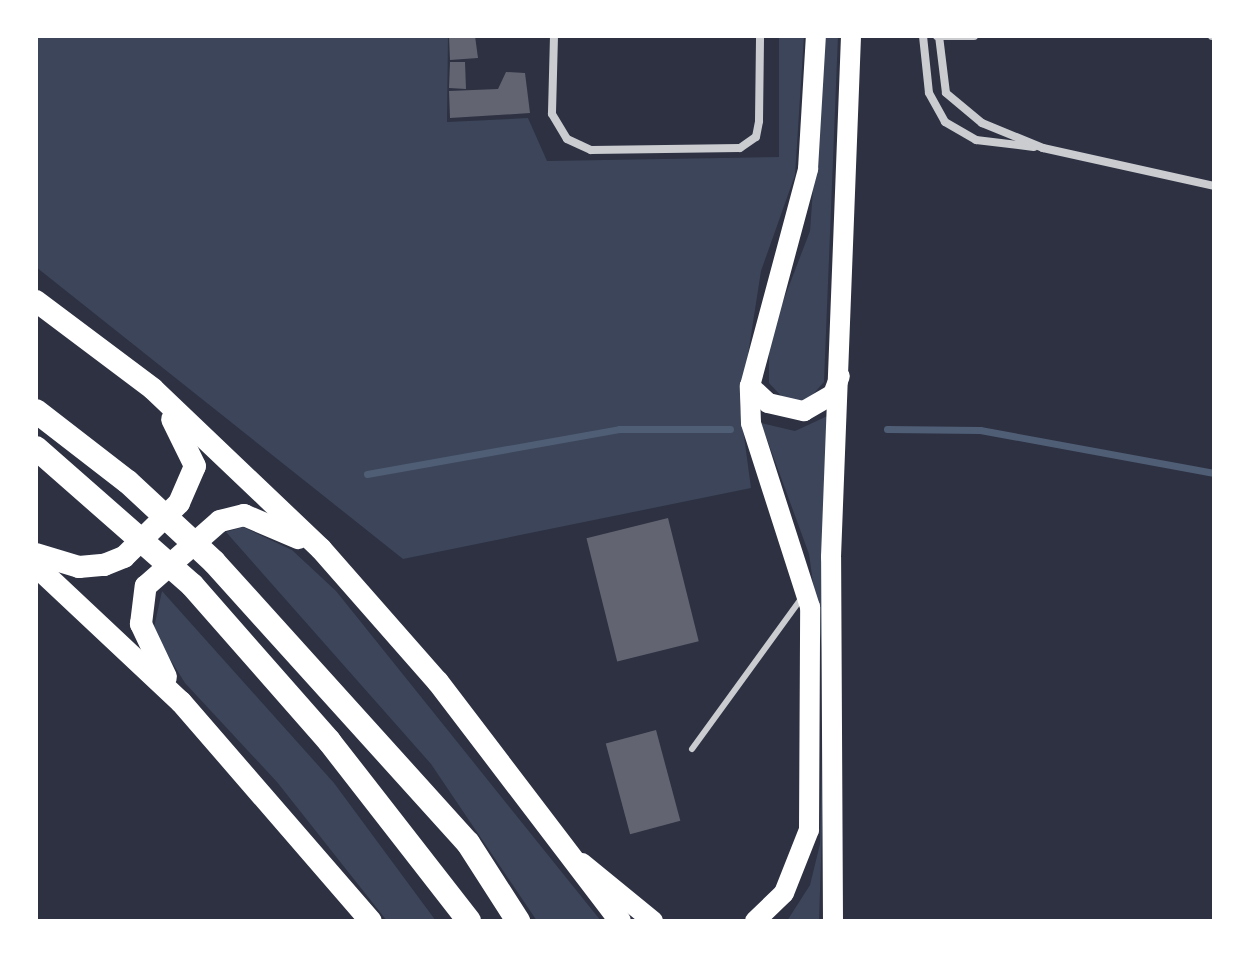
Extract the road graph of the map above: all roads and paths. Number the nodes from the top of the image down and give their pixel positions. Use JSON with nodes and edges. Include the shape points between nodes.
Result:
{"nodes":[{"id":1,"x":554,"y":36,"type":"edge"},
{"id":2,"x":760,"y":36,"type":"edge"},
{"id":3,"x":816,"y":36,"type":"edge"},
{"id":4,"x":851,"y":36,"type":"edge"},
{"id":5,"x":923,"y":36,"type":"edge"},
{"id":6,"x":938,"y":36,"type":"edge"},
{"id":7,"x":974,"y":36,"type":"edge"},
{"id":8,"x":1043,"y":148,"type":"junction"},
{"id":9,"x":1214,"y":186,"type":"edge"},
{"id":10,"x":36,"y":301,"type":"edge"},
{"id":11,"x":844,"y":367,"type":"junction"},
{"id":12,"x":750,"y":386,"type":"junction"},
{"id":13,"x":153,"y":389,"type":"junction"},
{"id":14,"x":36,"y":411,"type":"edge"},
{"id":15,"x":36,"y":448,"type":"edge"},
{"id":16,"x":321,"y":549,"type":"junction"},
{"id":17,"x":36,"y":554,"type":"edge"},
{"id":18,"x":36,"y":566,"type":"edge"},
{"id":19,"x":808,"y":589,"type":"junction"},
{"id":20,"x":181,"y":702,"type":"junction"},
{"id":21,"x":692,"y":749,"type":"dead end"},
{"id":22,"x":565,"y":848,"type":"junction"},
{"id":23,"x":371,"y":921,"type":"edge"},
{"id":24,"x":469,"y":921,"type":"edge"},
{"id":25,"x":518,"y":921,"type":"edge"},
{"id":26,"x":620,"y":921,"type":"edge"},
{"id":27,"x":653,"y":921,"type":"edge"},
{"id":28,"x":755,"y":921,"type":"edge"},
{"id":29,"x":833,"y":921,"type":"edge"}],
"edges":[{"from":1,"to":2,"type":"street","via":[[552,114],[567,139],[591,150],[740,148],[756,137],[759,121]]},
{"from":3,"to":12,"type":"main road","via":[[808,169]]},
{"from":4,"to":11,"type":"main road"},
{"from":5,"to":8,"type":"street","via":[[929,93],[945,122],[976,140]]},
{"from":6,"to":7,"type":"street"},
{"from":6,"to":8,"type":"street","via":[[953,104]]},
{"from":8,"to":9,"type":"street"},
{"from":10,"to":13,"type":"highway"},
{"from":11,"to":12,"type":"main road","via":[[833,394],[804,411],[768,403]]},
{"from":11,"to":29,"type":"main road","via":[[831,557]]},
{"from":12,"to":19,"type":"main road","via":[[751,423]]},
{"from":13,"to":16,"type":"highway"},
{"from":13,"to":17,"type":"highway","via":[[193,453],[192,480],[179,503],[124,557],[104,565],[79,567]]},
{"from":14,"to":25,"type":"highway","via":[[128,482],[214,562],[468,843]]},
{"from":15,"to":24,"type":"highway","via":[[192,585],[339,753]]},
{"from":16,"to":20,"type":"highway","via":[[244,515],[207,526],[146,586],[141,624]]},
{"from":16,"to":22,"type":"highway","via":[[438,682]]},
{"from":18,"to":20,"type":"highway"},
{"from":19,"to":21,"type":"lane"},
{"from":19,"to":28,"type":"main road","via":[[809,830],[796,873]]},
{"from":20,"to":23,"type":"highway"},
{"from":22,"to":26,"type":"highway"},
{"from":22,"to":27,"type":"main road"}]}
